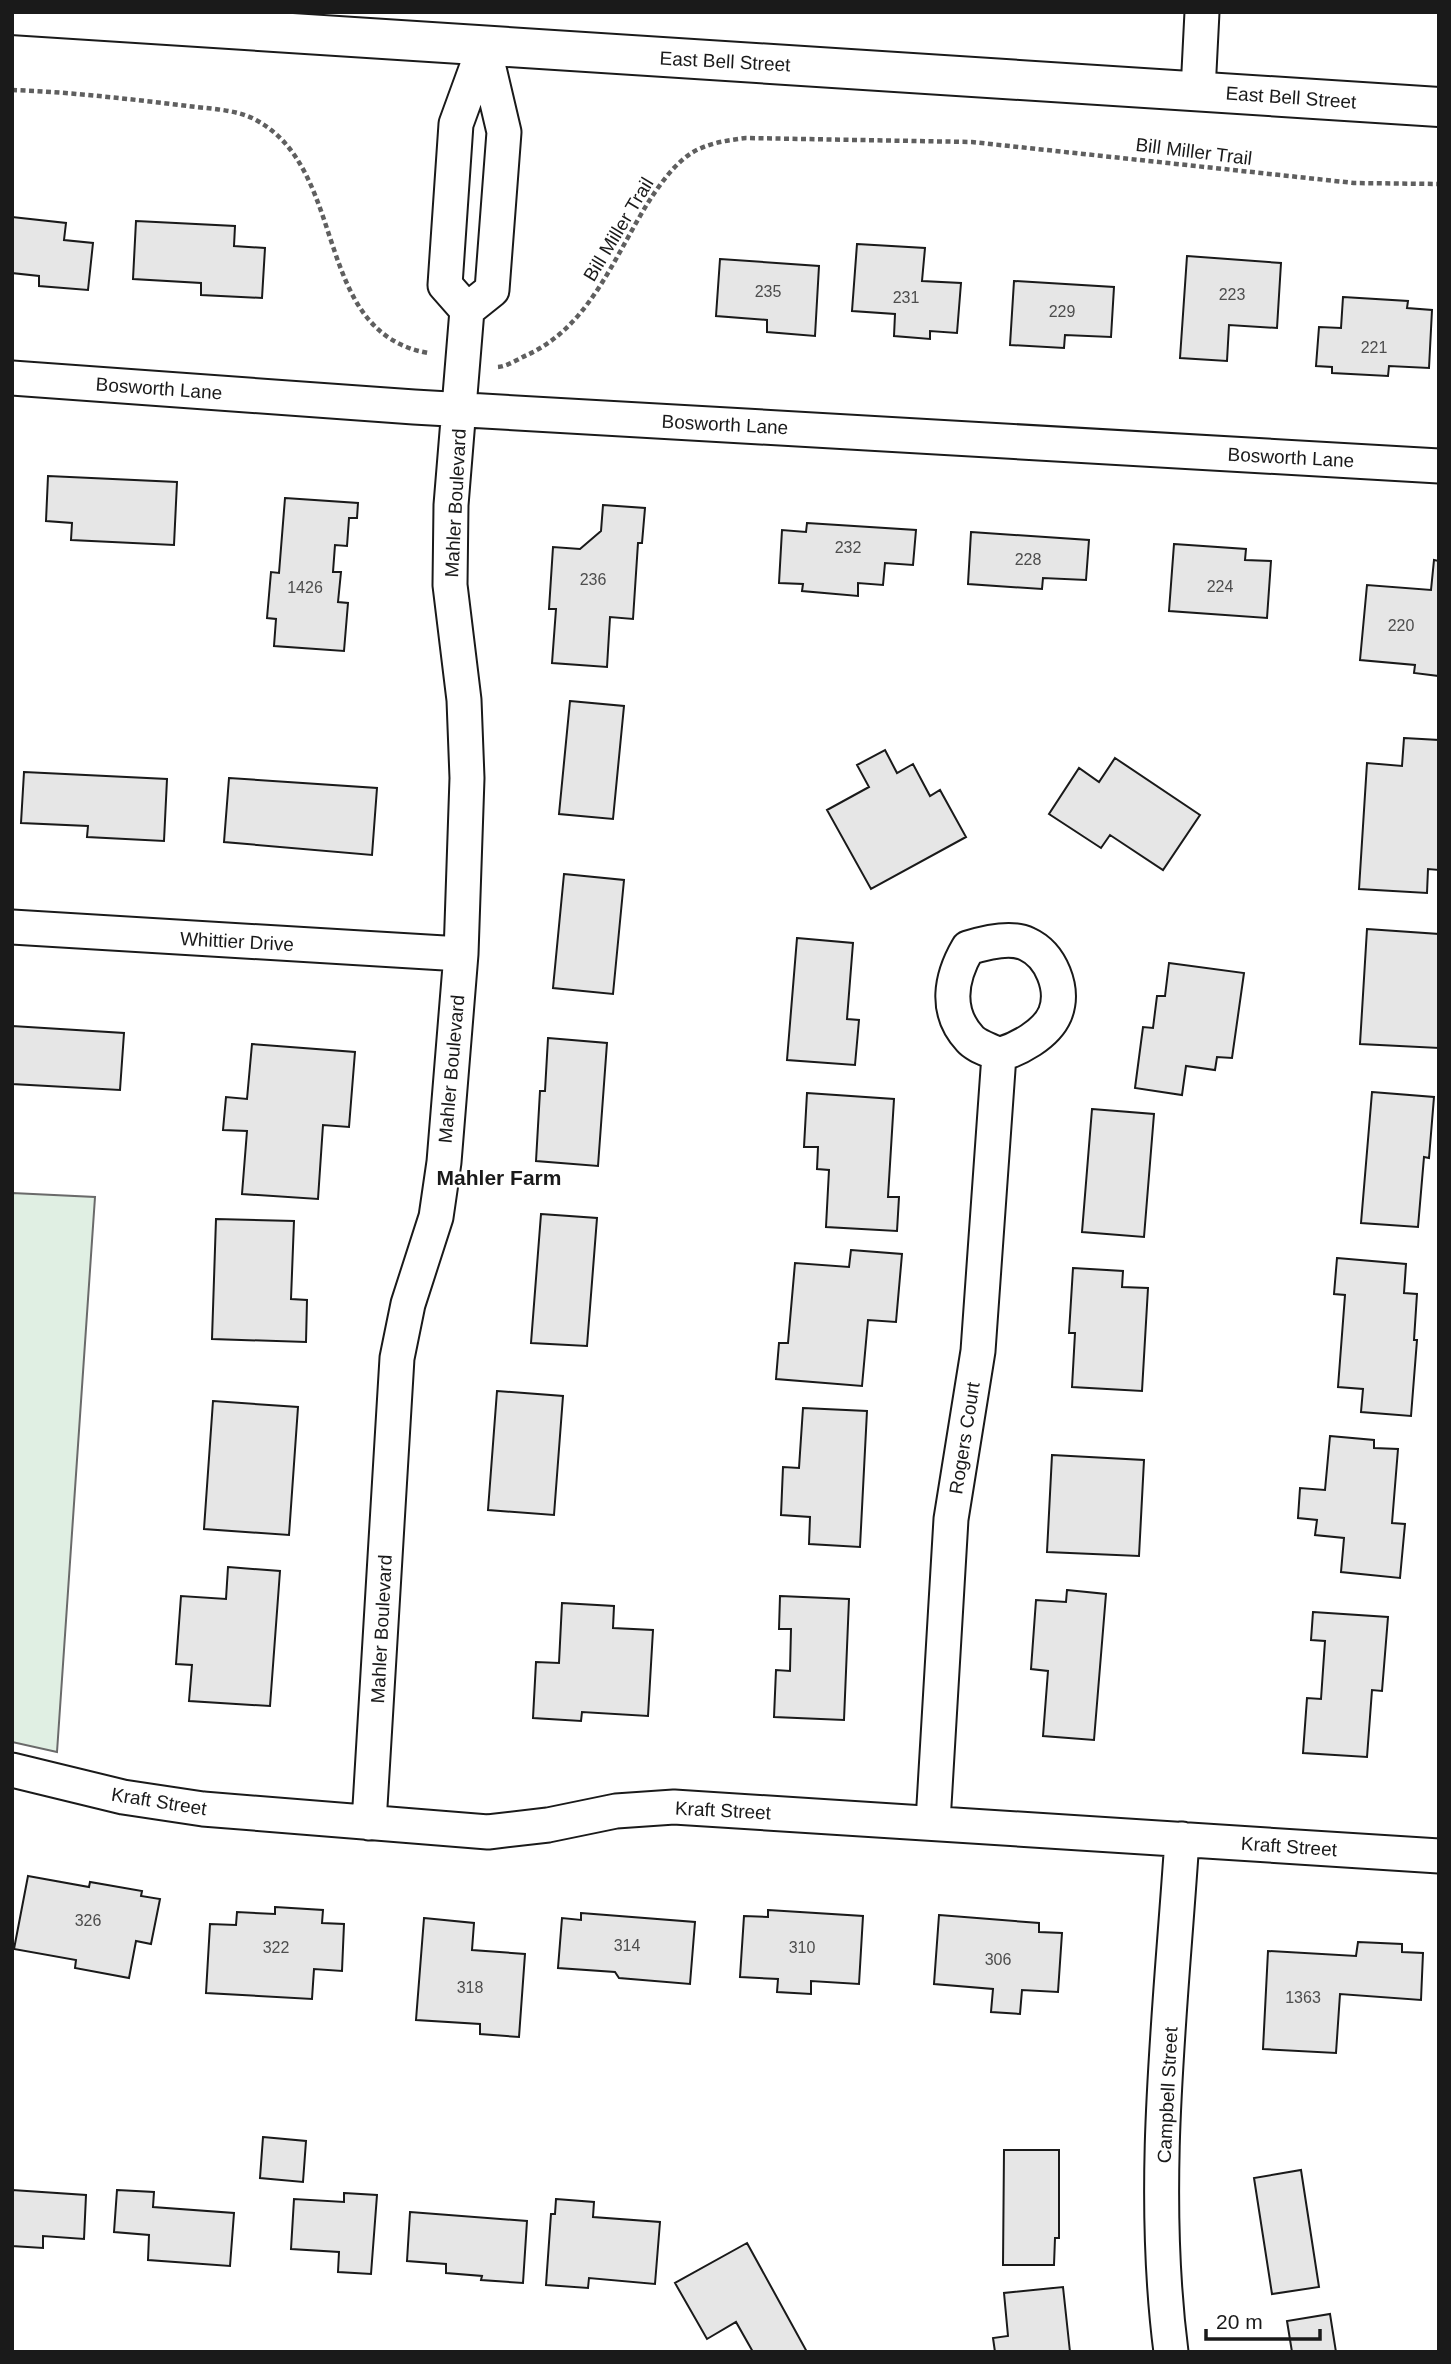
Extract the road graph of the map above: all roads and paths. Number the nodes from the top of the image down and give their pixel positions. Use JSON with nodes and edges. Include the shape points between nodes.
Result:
{"nodes":[{"id":1,"x":1202,"y":12,"type":"edge"},
{"id":2,"x":12,"y":15,"type":"edge"},
{"id":3,"x":484,"y":47,"type":"junction"},
{"id":4,"x":12,"y":90,"type":"edge"},
{"id":5,"x":1198,"y":92,"type":"junction"},
{"id":6,"x":1439,"y":107,"type":"edge"},
{"id":7,"x":1439,"y":184,"type":"edge"},
{"id":8,"x":467,"y":310,"type":"junction"},
{"id":9,"x":463,"y":359,"type":"junction"},
{"id":10,"x":12,"y":378,"type":"edge"},
{"id":11,"x":461,"y":409,"type":"junction"},
{"id":12,"x":1439,"y":466,"type":"edge"},
{"id":13,"x":12,"y":928,"type":"edge"},
{"id":14,"x":461,"y":954,"type":"junction"},
{"id":15,"x":999,"y":1055,"type":"dead end"},
{"id":16,"x":12,"y":1770,"type":"edge"},
{"id":17,"x":933,"y":1822,"type":"junction"},
{"id":18,"x":369,"y":1823,"type":"junction"},
{"id":19,"x":1182,"y":1839,"type":"junction"},
{"id":20,"x":1439,"y":1856,"type":"edge"},
{"id":21,"x":1171,"y":2352,"type":"edge"}],
"edges":[{"from":1,"to":5,"type":"street"},
{"from":2,"to":3,"type":"main road","name":"East Bell Street"},
{"from":3,"to":5,"type":"main road","name":"East Bell Street"},
{"from":3,"to":8,"type":"street","via":[[456,124],[445,285]]},
{"from":3,"to":8,"type":"street","via":[[504,132],[492,290]]},
{"from":4,"to":9,"type":"path","name":"Bill Miller Trail","via":[[116,97],[229,111],[254,119],[286,146],[313,187],[343,275],[371,325],[409,350]]},
{"from":5,"to":6,"type":"main road","name":"East Bell Street"},
{"from":7,"to":9,"type":"path","name":"Bill Miller Trail","via":[[1354,183],[972,142],[723,141],[698,149],[661,184],[596,294],[549,345],[500,368]]},
{"from":8,"to":9,"type":"street","name":"Mahler Boulevard"},
{"from":9,"to":11,"type":"street","name":"Mahler Boulevard"},
{"from":10,"to":11,"type":"street","name":"Bosworth Lane"},
{"from":11,"to":12,"type":"street","name":"Bosworth Lane"},
{"from":11,"to":14,"type":"street","name":"Mahler Boulevard","via":[[451,505],[450,584],[464,700],[467,778]]},
{"from":13,"to":14,"type":"street","name":"Whittier Drive"},
{"from":14,"to":18,"type":"street","name":"Mahler Boulevard","via":[[436,1217],[408,1304],[397,1358]]},
{"from":15,"to":17,"type":"street","name":"Rogers Court","via":[[978,1351],[951,1519]]},
{"from":16,"to":18,"type":"street","name":"Kraft Street","via":[[123,1797],[203,1809]]},
{"from":17,"to":18,"type":"street","name":"Kraft Street","via":[[674,1807],[616,1811],[488,1832]]},
{"from":17,"to":19,"type":"street","name":"Kraft Street"},
{"from":19,"to":20,"type":"street","name":"Kraft Street"},
{"from":19,"to":21,"type":"street","name":"Campbell Street","via":[[1162,2162],[1163,2291]]}]}
